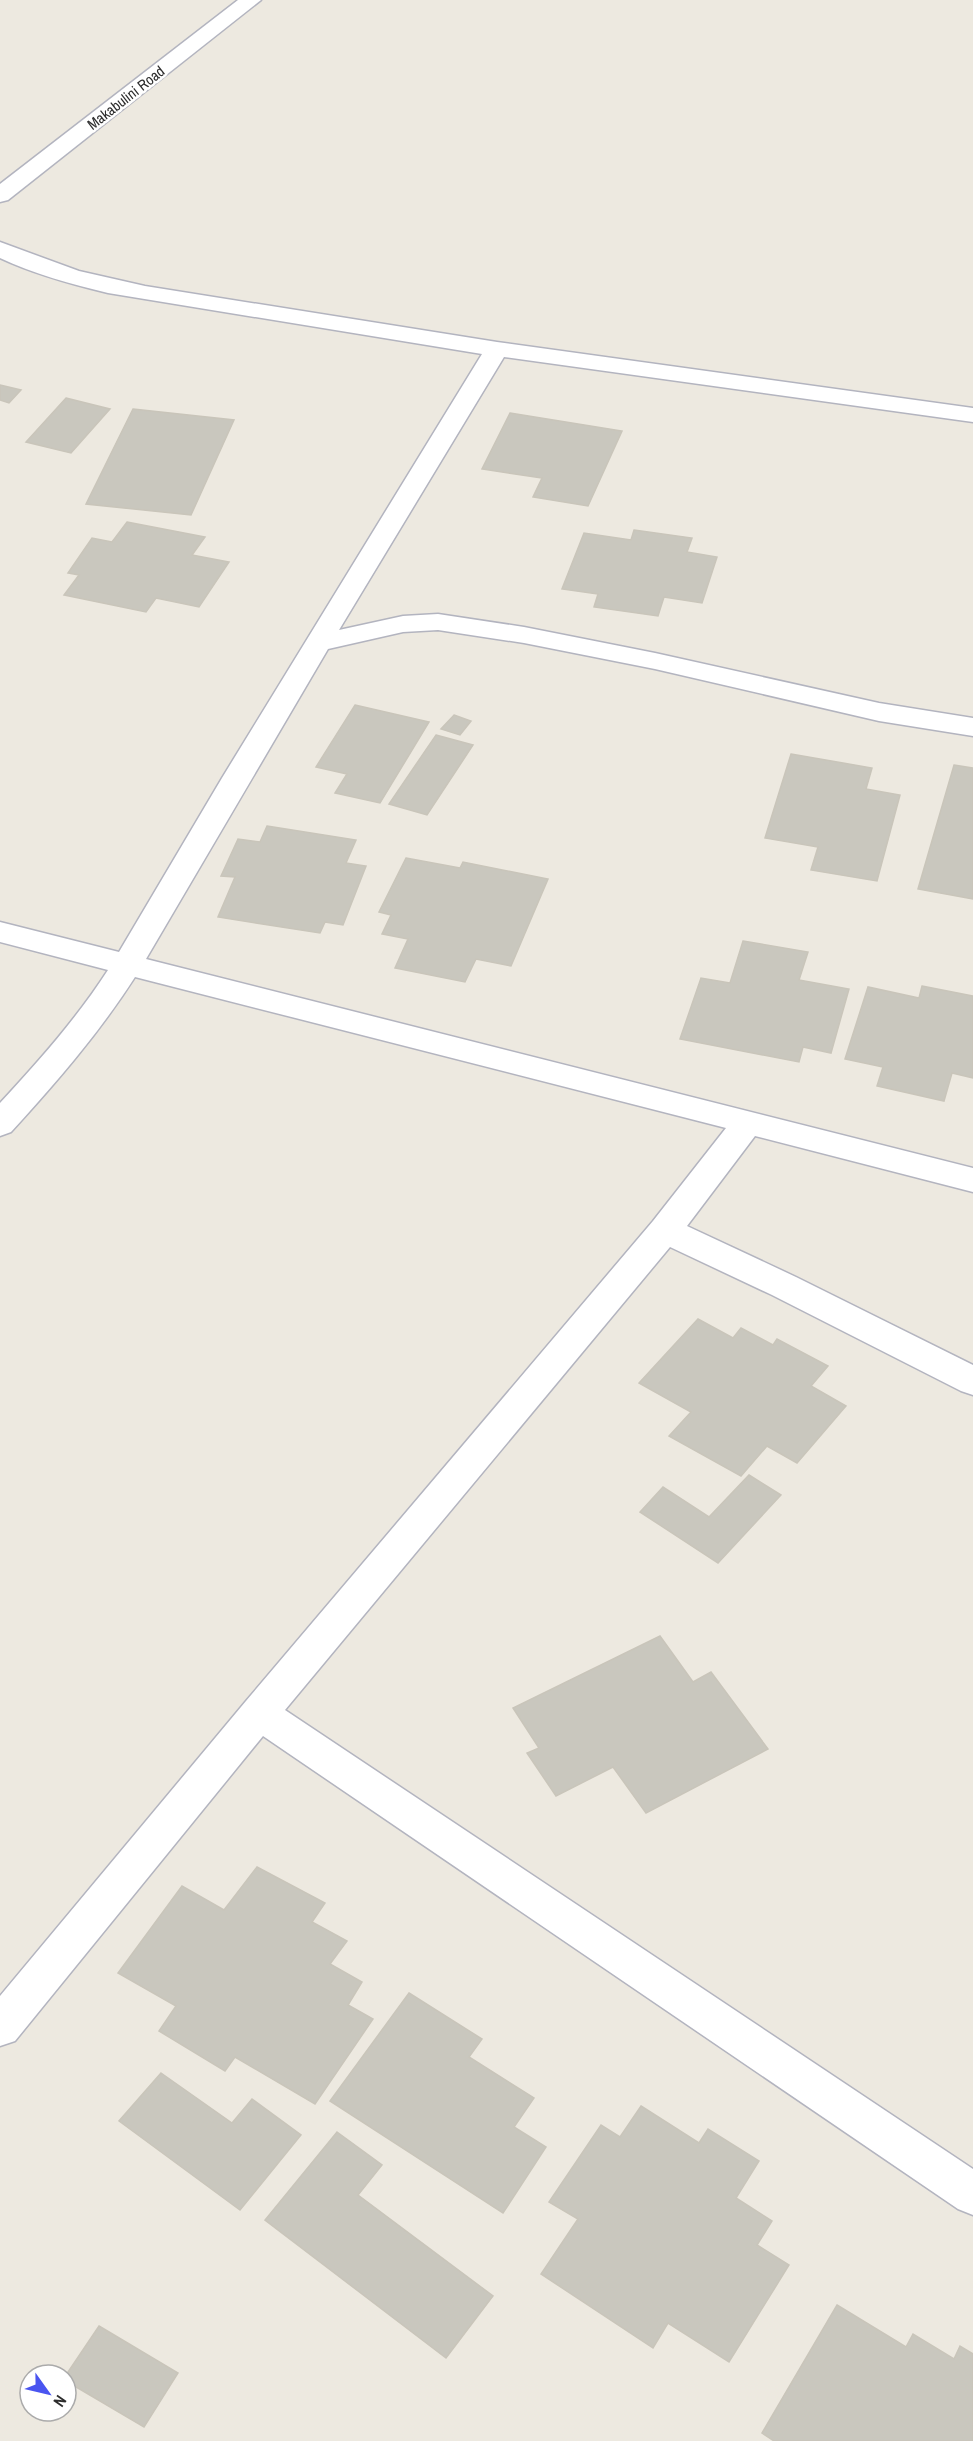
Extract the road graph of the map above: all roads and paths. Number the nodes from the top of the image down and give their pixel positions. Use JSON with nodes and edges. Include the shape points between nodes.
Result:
{"nodes":[{"id":1,"x":251,"y":0,"type":"edge"},
{"id":2,"x":0,"y":195,"type":"edge"},
{"id":3,"x":0,"y":249,"type":"edge"},
{"id":4,"x":498,"y":348,"type":"junction"},
{"id":5,"x":973,"y":415,"type":"edge"},
{"id":6,"x":319,"y":643,"type":"junction"},
{"id":7,"x":973,"y":727,"type":"edge"},
{"id":8,"x":0,"y":932,"type":"edge"},
{"id":9,"x":128,"y":963,"type":"junction"},
{"id":10,"x":0,"y":1124,"type":"edge"},
{"id":11,"x":747,"y":1124,"type":"junction"},
{"id":12,"x":973,"y":1180,"type":"edge"},
{"id":13,"x":665,"y":1230,"type":"junction"},
{"id":14,"x":973,"y":1381,"type":"edge"},
{"id":15,"x":259,"y":1713,"type":"junction"},
{"id":16,"x":0,"y":2027,"type":"edge"},
{"id":17,"x":973,"y":2194,"type":"edge"}],
"edges":[{"from":1,"to":2,"type":"street","name":"Makabulini Road"},
{"from":3,"to":4,"type":"street","via":[[53,271],[102,285]]},
{"from":4,"to":5,"type":"street"},
{"from":4,"to":6,"type":"street"},
{"from":6,"to":7,"type":"street","via":[[403,624],[438,622],[524,635],[879,712]]},
{"from":6,"to":9,"type":"street"},
{"from":8,"to":9,"type":"street"},
{"from":9,"to":10,"type":"street","via":[[101,1005],[49,1071]]},
{"from":9,"to":11,"type":"street"},
{"from":11,"to":12,"type":"street"},
{"from":11,"to":13,"type":"street"},
{"from":13,"to":14,"type":"street"},
{"from":13,"to":15,"type":"street"},
{"from":15,"to":16,"type":"street"},
{"from":15,"to":17,"type":"street"}]}
